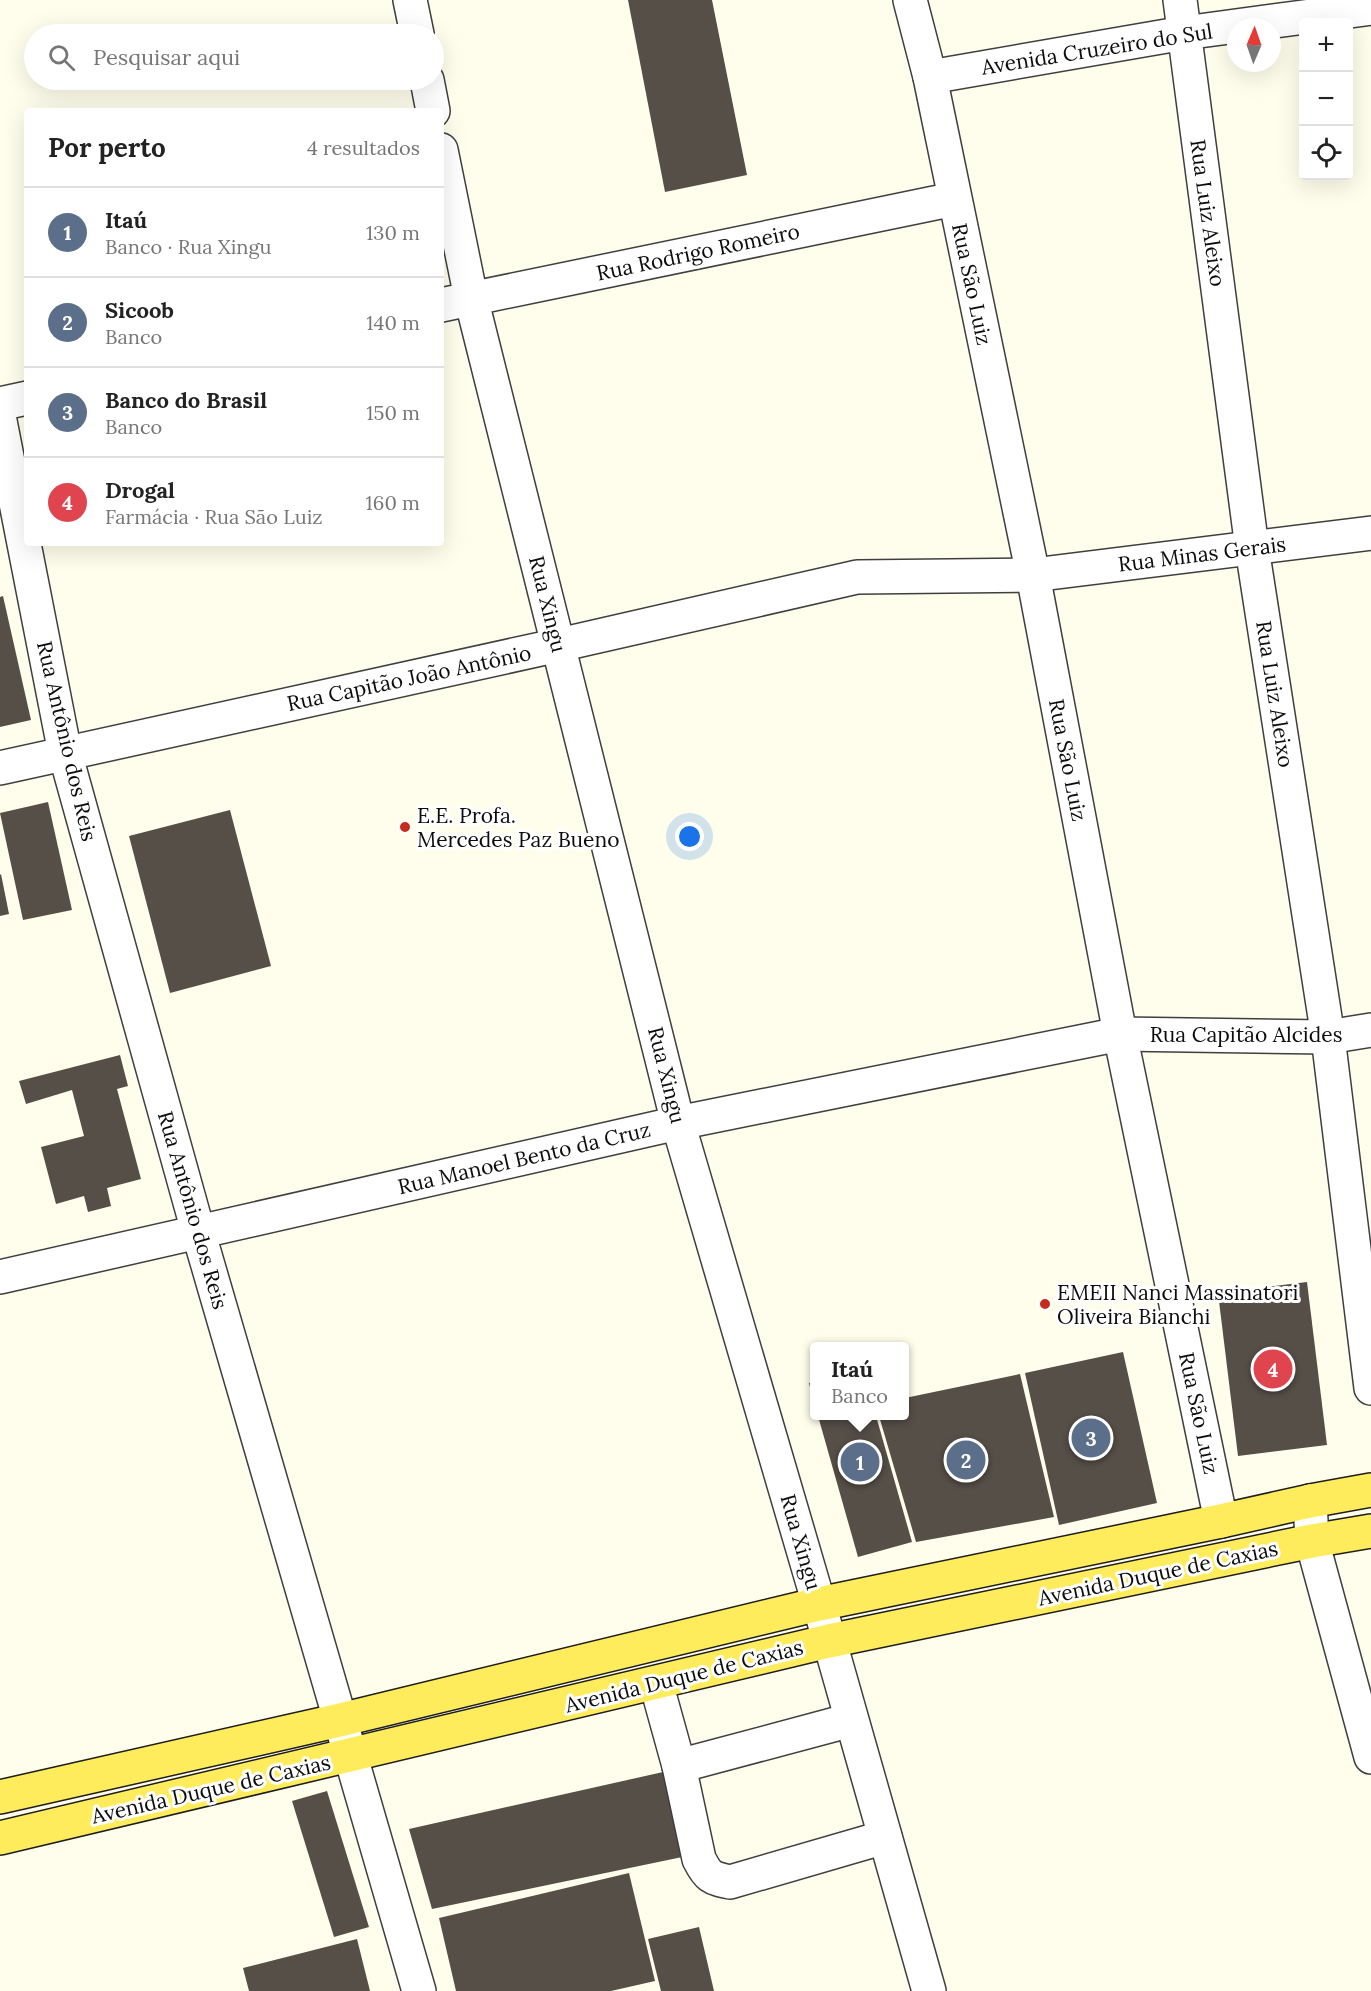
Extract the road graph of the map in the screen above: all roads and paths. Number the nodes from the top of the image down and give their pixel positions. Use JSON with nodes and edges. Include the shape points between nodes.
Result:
{"nodes":[{"id":1,"x":410,"y":0,"type":"edge"},
{"id":2,"x":910,"y":0,"type":"edge"},
{"id":3,"x":1180,"y":0,"type":"edge"},
{"id":4,"x":1371,"y":8,"type":"edge"},
{"id":5,"x":415,"y":24,"type":"edge"},
{"id":6,"x":1184,"y":33,"type":"junction"},
{"id":7,"x":930,"y":77,"type":"junction"},
{"id":8,"x":429,"y":90,"type":"edge"},
{"id":9,"x":432,"y":108,"type":"edge"},
{"id":10,"x":444,"y":180,"type":"edge"},
{"id":11,"x":954,"y":199,"type":"junction"},
{"id":12,"x":456,"y":301,"type":"edge"},
{"id":13,"x":24,"y":399,"type":"edge"},
{"id":14,"x":0,"y":404,"type":"edge"},
{"id":15,"x":0,"y":422,"type":"edge"},
{"id":16,"x":1371,"y":532,"type":"edge"},
{"id":17,"x":24,"y":544,"type":"edge"},
{"id":18,"x":24,"y":546,"type":"edge"},
{"id":19,"x":1252,"y":548,"type":"junction"},
{"id":20,"x":1033,"y":575,"type":"junction"},
{"id":21,"x":559,"y":645,"type":"junction"},
{"id":22,"x":65,"y":753,"type":"junction"},
{"id":23,"x":0,"y":768,"type":"edge"},
{"id":24,"x":1371,"y":1030,"type":"edge"},
{"id":25,"x":1120,"y":1034,"type":"junction"},
{"id":26,"x":1328,"y":1037,"type":"junction"},
{"id":27,"x":678,"y":1123,"type":"junction"},
{"id":28,"x":198,"y":1231,"type":"junction"},
{"id":29,"x":0,"y":1277,"type":"edge"},
{"id":30,"x":1371,"y":1388,"type":"edge"},
{"id":31,"x":1371,"y":1490,"type":"edge"},
{"id":32,"x":1310,"y":1501,"type":"junction"},
{"id":33,"x":1221,"y":1521,"type":"junction"},
{"id":34,"x":1371,"y":1531,"type":"edge"},
{"id":35,"x":1312,"y":1541,"type":"junction"},
{"id":36,"x":819,"y":1604,"type":"junction"},
{"id":37,"x":829,"y":1641,"type":"junction"},
{"id":38,"x":656,"y":1683,"type":"junction"},
{"id":39,"x":340,"y":1719,"type":"junction"},
{"id":40,"x":851,"y":1720,"type":"junction"},
{"id":41,"x":350,"y":1756,"type":"junction"},
{"id":42,"x":1371,"y":1757,"type":"edge"},
{"id":43,"x":679,"y":1766,"type":"junction"},
{"id":44,"x":0,"y":1797,"type":"edge"},
{"id":45,"x":0,"y":1838,"type":"edge"},
{"id":46,"x":885,"y":1838,"type":"junction"},
{"id":47,"x":419,"y":1991,"type":"edge"},
{"id":48,"x":929,"y":1991,"type":"edge"}],
"edges":[{"from":1,"to":5,"type":"street"},
{"from":2,"to":7,"type":"street","name":"Rua São Luiz"},
{"from":3,"to":6,"type":"street","name":"Rua Luiz Aleixo"},
{"from":4,"to":6,"type":"street","name":"Avenida Cruzeiro do Sul"},
{"from":6,"to":7,"type":"street","name":"Avenida Cruzeiro do Sul"},
{"from":6,"to":19,"type":"street","name":"Rua Luiz Aleixo"},
{"from":7,"to":11,"type":"street","name":"Rua São Luiz"},
{"from":8,"to":9,"type":"street"},
{"from":10,"to":12,"type":"street","name":"Rua Xingu"},
{"from":11,"to":12,"type":"street","name":"Rua Rodrigo Romeiro"},
{"from":11,"to":20,"type":"street","name":"Rua São Luiz"},
{"from":12,"to":21,"type":"street","name":"Rua Xingu"},
{"from":13,"to":14,"type":"street"},
{"from":15,"to":17,"type":"street","name":"Rua Antônio dos Reis"},
{"from":16,"to":19,"type":"street","name":"Rua Minas Gerais"},
{"from":18,"to":22,"type":"street","name":"Rua Antônio dos Reis"},
{"from":19,"to":20,"type":"street","name":"Rua Minas Gerais"},
{"from":19,"to":26,"type":"street","name":"Rua Luiz Aleixo"},
{"from":20,"to":21,"type":"street","name":"Rua Capitão João Antônio","via":[[857,576]]},
{"from":20,"to":25,"type":"street","name":"Rua São Luiz"},
{"from":21,"to":22,"type":"street","name":"Rua Capitão João Antônio"},
{"from":21,"to":27,"type":"street","name":"Rua Xingu"},
{"from":22,"to":23,"type":"street","name":"Rua Capitão João Antônio"},
{"from":22,"to":28,"type":"street","name":"Rua Antônio dos Reis"},
{"from":24,"to":26,"type":"street","name":"Rua Capitão Alcides"},
{"from":25,"to":26,"type":"street","name":"Rua Capitão Alcides"},
{"from":25,"to":27,"type":"street","name":"Rua Manoel Bento da Cruz"},
{"from":25,"to":33,"type":"street","name":"Rua São Luiz"},
{"from":26,"to":30,"type":"street","name":"Rua Luiz Aleixo"},
{"from":27,"to":28,"type":"street","name":"Rua Manoel Bento da Cruz"},
{"from":27,"to":36,"type":"street","name":"Rua Xingu"},
{"from":28,"to":29,"type":"street","name":"Rua Manoel Bento da Cruz"},
{"from":28,"to":39,"type":"street","name":"Rua Antônio dos Reis"},
{"from":31,"to":32,"type":"main road","name":"Avenida Duque de Caxias"},
{"from":32,"to":33,"type":"main road","name":"Avenida Duque de Caxias"},
{"from":32,"to":35,"type":"street"},
{"from":33,"to":36,"type":"main road","name":"Avenida Duque de Caxias"},
{"from":34,"to":35,"type":"main road","name":"Avenida Duque de Caxias"},
{"from":35,"to":37,"type":"main road","name":"Avenida Duque de Caxias"},
{"from":35,"to":42,"type":"street"},
{"from":36,"to":37,"type":"street","name":"Rua Xingu"},
{"from":36,"to":39,"type":"main road","name":"Avenida Duque de Caxias"},
{"from":37,"to":38,"type":"main road","name":"Avenida Duque de Caxias"},
{"from":37,"to":40,"type":"street","name":"Rua Xingu"},
{"from":38,"to":41,"type":"main road","name":"Avenida Duque de Caxias"},
{"from":38,"to":43,"type":"street"},
{"from":39,"to":41,"type":"street","name":"Rua Antônio dos Reis"},
{"from":39,"to":44,"type":"main road","name":"Avenida Duque de Caxias"},
{"from":40,"to":43,"type":"street"},
{"from":40,"to":46,"type":"street","name":"Rua Xingu"},
{"from":41,"to":45,"type":"main road","name":"Avenida Duque de Caxias"},
{"from":41,"to":47,"type":"street","name":"Rua Antônio dos Reis"},
{"from":43,"to":46,"type":"street","via":[[699,1859],[706,1873],[714,1878],[730,1882]]},
{"from":46,"to":48,"type":"street","name":"Rua Xingu"}]}
